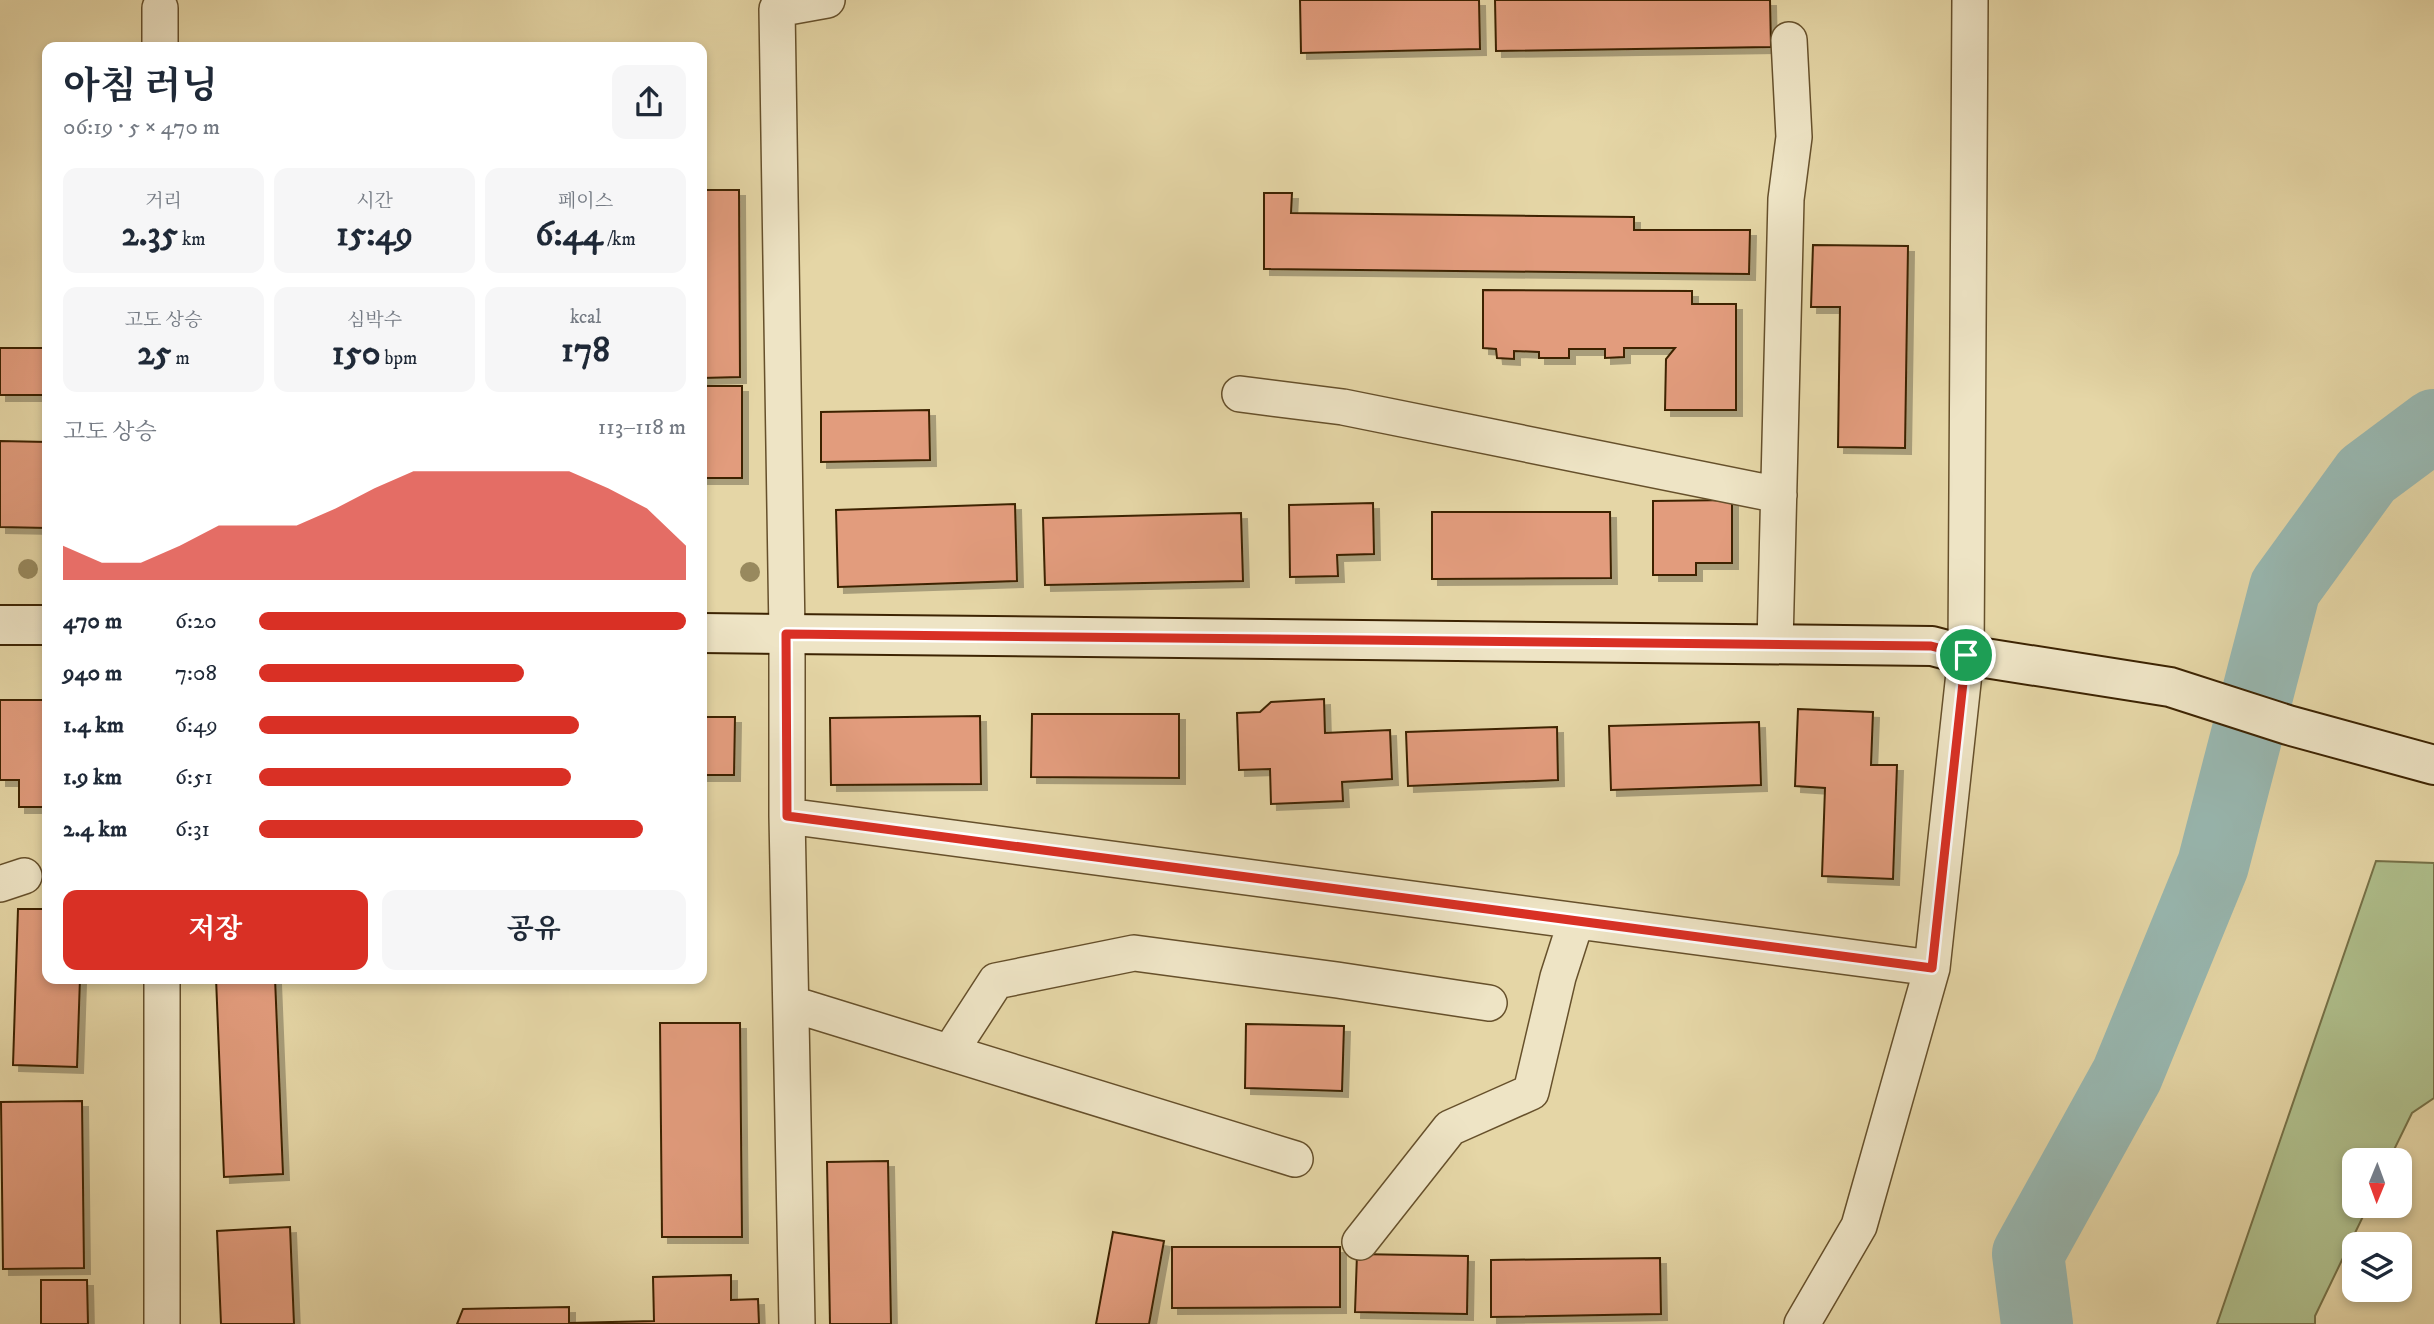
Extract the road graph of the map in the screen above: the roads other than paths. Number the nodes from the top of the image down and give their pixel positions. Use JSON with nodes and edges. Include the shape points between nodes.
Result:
{"nodes":[{"id":1,"x":827,"y":0,"type":"edge"},
{"id":2,"x":1970,"y":0,"type":"edge"},
{"id":3,"x":160,"y":8,"type":"dead end"},
{"id":4,"x":1790,"y":40,"type":"dead end"},
{"id":5,"x":160,"y":42,"type":"edge"},
{"id":6,"x":1240,"y":394,"type":"dead end"},
{"id":7,"x":1779,"y":495,"type":"junction"},
{"id":8,"x":0,"y":625,"type":"edge"},
{"id":9,"x":42,"y":625,"type":"edge"},
{"id":10,"x":707,"y":633,"type":"edge"},
{"id":11,"x":786,"y":634,"type":"junction"},
{"id":12,"x":1775,"y":644,"type":"junction"},
{"id":13,"x":1966,"y":655,"type":"junction"},
{"id":14,"x":2434,"y":765,"type":"edge"},
{"id":15,"x":787,"y":816,"type":"junction"},
{"id":16,"x":1576,"y":921,"type":"junction"},
{"id":17,"x":1932,"y":968,"type":"junction"},
{"id":18,"x":162,"y":984,"type":"edge"},
{"id":19,"x":1489,"y":1003,"type":"dead end"},
{"id":20,"x":792,"y":1004,"type":"junction"},
{"id":21,"x":950,"y":1052,"type":"junction"},
{"id":22,"x":1295,"y":1159,"type":"dead end"},
{"id":23,"x":1360,"y":1242,"type":"dead end"},
{"id":24,"x":162,"y":1324,"type":"edge"},
{"id":25,"x":797,"y":1324,"type":"edge"},
{"id":26,"x":1802,"y":1324,"type":"edge"}],
"edges":[{"from":1,"to":11,"type":"street","via":[[777,9]]},
{"from":2,"to":13,"type":"street"},
{"from":3,"to":5,"type":"street"},
{"from":4,"to":7,"type":"street","via":[[1794,137],[1786,198]]},
{"from":6,"to":7,"type":"street","via":[[1343,407]]},
{"from":7,"to":12,"type":"street"},
{"from":8,"to":9,"type":"main road"},
{"from":10,"to":11,"type":"main road"},
{"from":11,"to":12,"type":"main road"},
{"from":11,"to":15,"type":"street"},
{"from":12,"to":13,"type":"main road","via":[[1931,646]]},
{"from":13,"to":14,"type":"main road","via":[[2170,687]]},
{"from":13,"to":17,"type":"street"},
{"from":15,"to":16,"type":"street"},
{"from":15,"to":20,"type":"street"},
{"from":16,"to":17,"type":"street"},
{"from":16,"to":23,"type":"street","via":[[1531,1092],[1450,1128]]},
{"from":17,"to":26,"type":"street","via":[[1859,1226]]},
{"from":18,"to":24,"type":"street"},
{"from":19,"to":21,"type":"street","via":[[1134,953],[996,981]]},
{"from":20,"to":21,"type":"street"},
{"from":20,"to":25,"type":"street"},
{"from":21,"to":22,"type":"street"}]}
